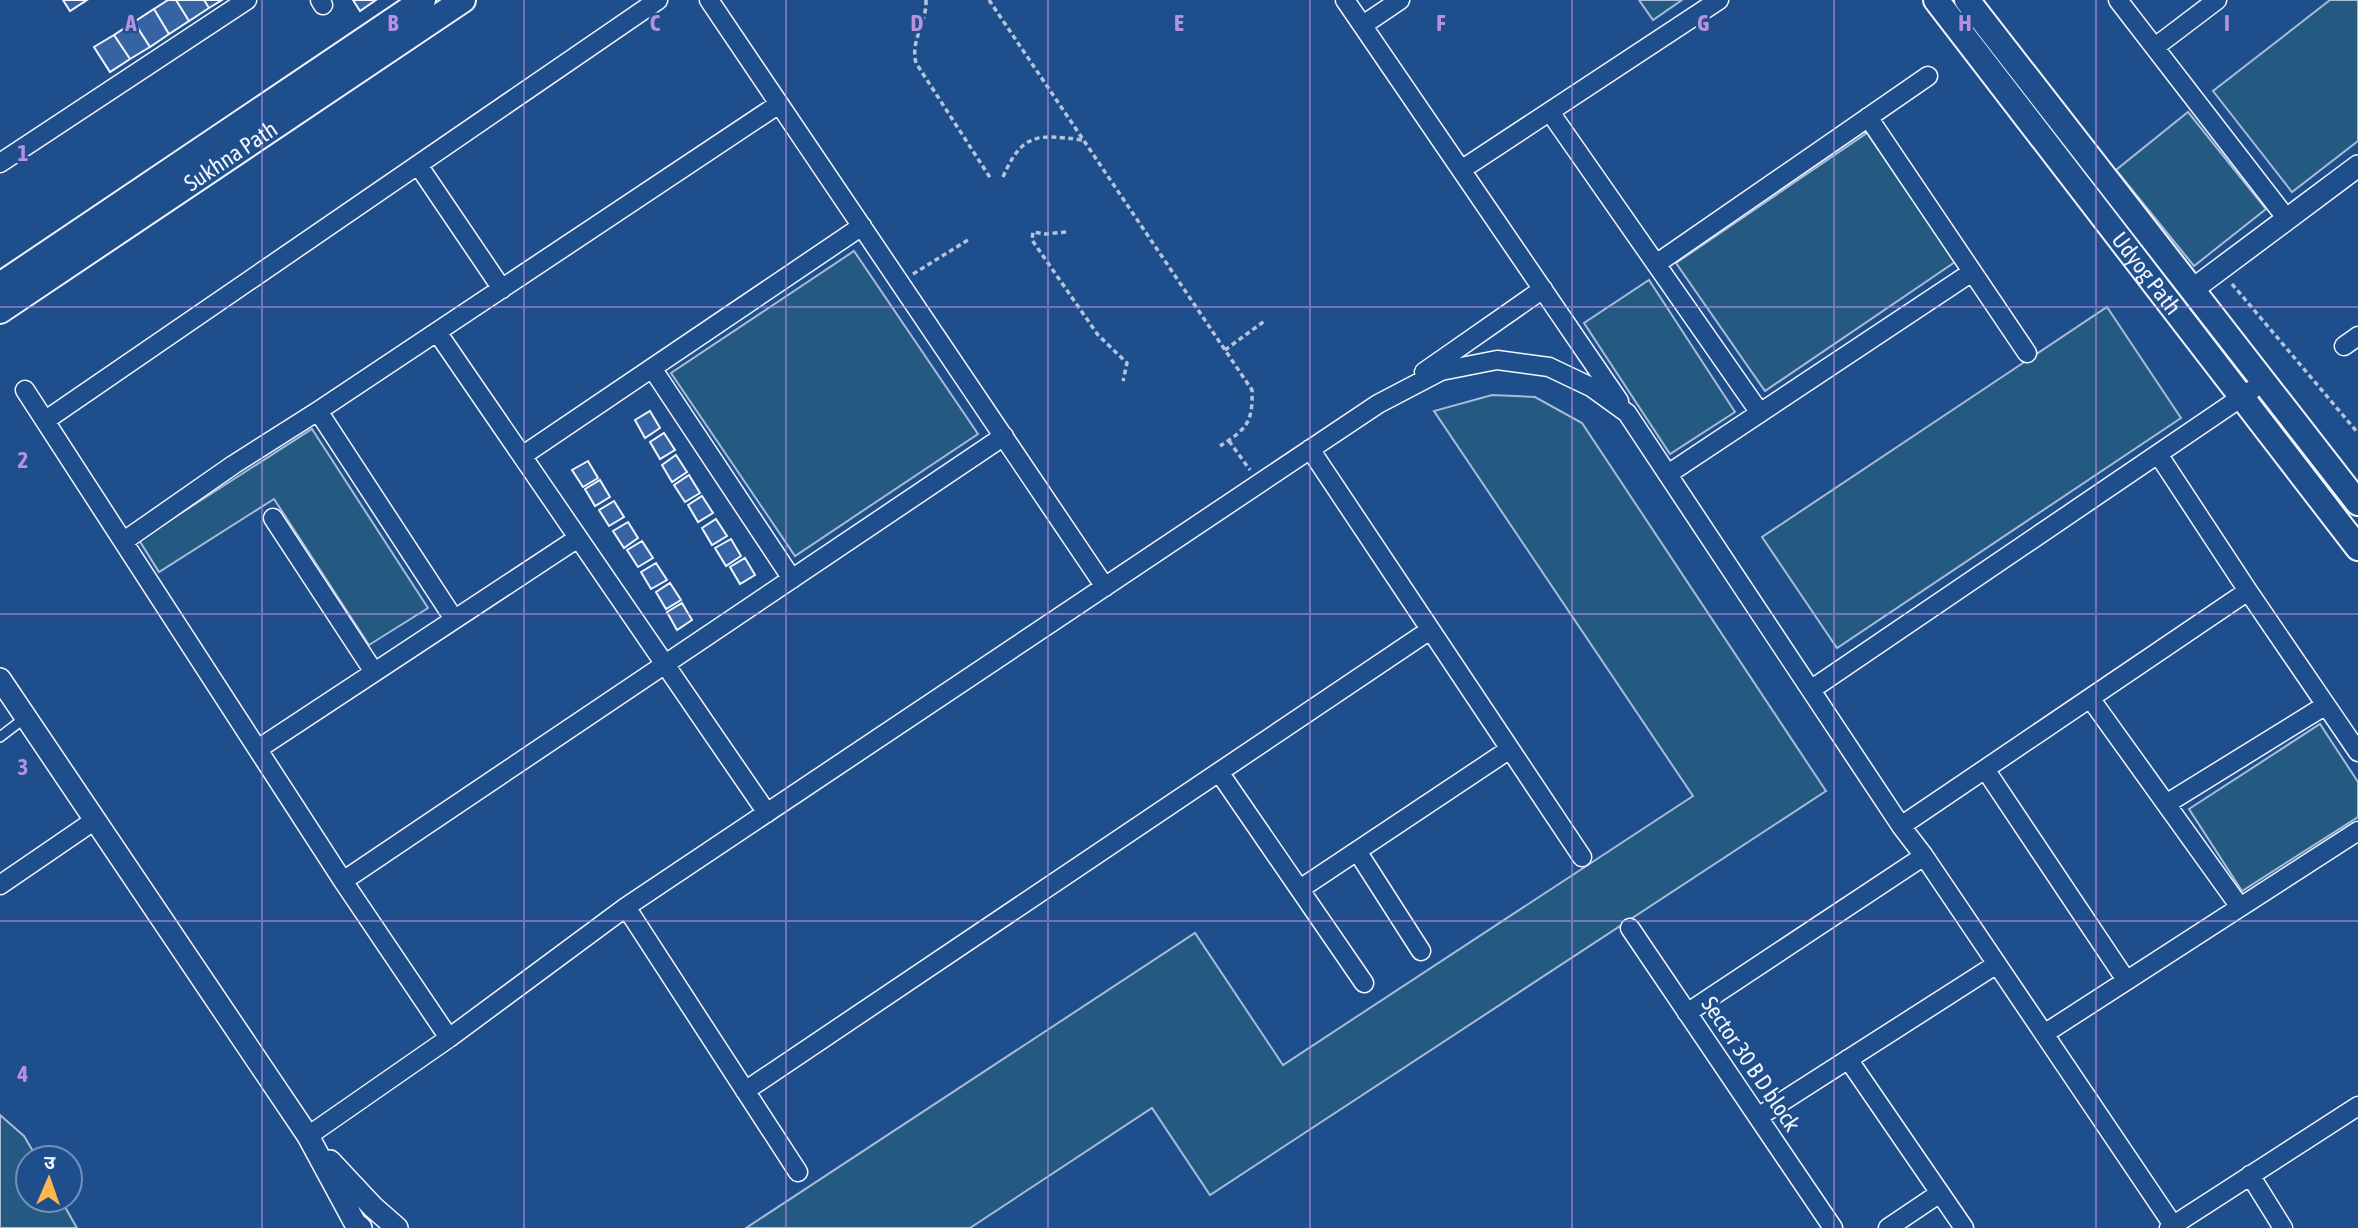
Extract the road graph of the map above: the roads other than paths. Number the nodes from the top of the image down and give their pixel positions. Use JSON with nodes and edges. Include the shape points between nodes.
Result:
{"nodes":[{"id":1,"x":247,"y":0,"type":"edge"},
{"id":2,"x":423,"y":0,"type":"edge"},
{"id":3,"x":463,"y":0,"type":"edge"},
{"id":4,"x":658,"y":0,"type":"edge"},
{"id":5,"x":709,"y":0,"type":"edge"},
{"id":6,"x":1345,"y":0,"type":"edge"},
{"id":7,"x":1400,"y":0,"type":"edge"},
{"id":8,"x":1719,"y":0,"type":"edge"},
{"id":9,"x":1936,"y":0,"type":"edge"},
{"id":10,"x":1967,"y":0,"type":"edge"},
{"id":11,"x":2118,"y":0,"type":"edge"},
{"id":12,"x":2217,"y":0,"type":"edge"},
{"id":13,"x":1363,"y":26,"type":"junction"},
{"id":14,"x":2155,"y":47,"type":"junction"},
{"id":15,"x":1927,"y":76,"type":"dead end"},
{"id":16,"x":779,"y":104,"type":"junction"},
{"id":17,"x":1550,"y":111,"type":"junction"},
{"id":18,"x":1868,"y":117,"type":"junction"},
{"id":19,"x":0,"y":163,"type":"edge"},
{"id":20,"x":418,"y":165,"type":"junction"},
{"id":21,"x":2358,"y":166,"type":"edge"},
{"id":22,"x":1461,"y":170,"type":"junction"},
{"id":23,"x":2287,"y":219,"type":"junction"},
{"id":24,"x":862,"y":226,"type":"junction"},
{"id":25,"x":1656,"y":264,"type":"junction"},
{"id":26,"x":1972,"y":272,"type":"junction"},
{"id":27,"x":0,"y":285,"type":"edge"},
{"id":28,"x":502,"y":289,"type":"junction"},
{"id":29,"x":1543,"y":289,"type":"junction"},
{"id":30,"x":2192,"y":290,"type":"junction"},
{"id":31,"x":0,"y":311,"type":"edge"},
{"id":32,"x":437,"y":332,"type":"junction"},
{"id":33,"x":2026,"y":353,"type":"dead end"},
{"id":34,"x":652,"y":368,"type":"junction"},
{"id":35,"x":2264,"y":382,"type":"junction"},
{"id":36,"x":25,"y":390,"type":"dead end"},
{"id":37,"x":2242,"y":397,"type":"junction"},
{"id":38,"x":1378,"y":404,"type":"junction"},
{"id":39,"x":318,"y":411,"type":"junction"},
{"id":40,"x":1627,"y":413,"type":"junction"},
{"id":41,"x":1760,"y":413,"type":"junction"},
{"id":42,"x":46,"y":420,"type":"junction"},
{"id":43,"x":1004,"y":436,"type":"junction"},
{"id":44,"x":1310,"y":450,"type":"junction"},
{"id":45,"x":2158,"y":454,"type":"junction"},
{"id":46,"x":522,"y":456,"type":"junction"},
{"id":47,"x":1668,"y":474,"type":"junction"},
{"id":48,"x":2358,"y":503,"type":"edge"},
{"id":49,"x":274,"y":518,"type":"dead end"},
{"id":50,"x":578,"y":538,"type":"junction"},
{"id":51,"x":124,"y":541,"type":"junction"},
{"id":52,"x":2358,"y":548,"type":"edge"},
{"id":53,"x":792,"y":579,"type":"junction"},
{"id":54,"x":1105,"y":587,"type":"junction"},
{"id":55,"x":2248,"y":591,"type":"junction"},
{"id":56,"x":454,"y":620,"type":"junction"},
{"id":57,"x":1430,"y":630,"type":"junction"},
{"id":58,"x":665,"y":664,"type":"junction"},
{"id":59,"x":373,"y":672,"type":"junction"},
{"id":60,"x":0,"y":678,"type":"edge"},
{"id":61,"x":1812,"y":690,"type":"junction"},
{"id":62,"x":2091,"y":698,"type":"junction"},
{"id":63,"x":2326,"y":705,"type":"junction"},
{"id":64,"x":26,"y":717,"type":"junction"},
{"id":65,"x":0,"y":737,"type":"edge"},
{"id":66,"x":258,"y":749,"type":"junction"},
{"id":67,"x":1510,"y":749,"type":"junction"},
{"id":68,"x":2358,"y":752,"type":"edge"},
{"id":69,"x":1985,"y":769,"type":"junction"},
{"id":70,"x":1219,"y":772,"type":"junction"},
{"id":71,"x":2166,"y":804,"type":"junction"},
{"id":72,"x":767,"y":813,"type":"junction"},
{"id":73,"x":95,"y":820,"type":"junction"},
{"id":74,"x":1901,"y":826,"type":"junction"},
{"id":75,"x":2358,"y":831,"type":"edge"},
{"id":76,"x":1357,"y":851,"type":"junction"},
{"id":77,"x":1924,"y":856,"type":"junction"},
{"id":78,"x":1582,"y":857,"type":"dead end"},
{"id":79,"x":343,"y":881,"type":"junction"},
{"id":80,"x":0,"y":885,"type":"edge"},
{"id":81,"x":1300,"y":890,"type":"junction"},
{"id":82,"x":2240,"y":907,"type":"junction"},
{"id":83,"x":626,"y":908,"type":"junction"},
{"id":84,"x":1630,"y":928,"type":"dead end"},
{"id":85,"x":1421,"y":951,"type":"dead end"},
{"id":86,"x":1997,"y":964,"type":"junction"},
{"id":87,"x":2126,"y":981,"type":"junction"},
{"id":88,"x":1364,"y":983,"type":"dead end"},
{"id":89,"x":1687,"y":1013,"type":"junction"},
{"id":90,"x":2044,"y":1034,"type":"junction"},
{"id":91,"x":449,"y":1038,"type":"junction"},
{"id":92,"x":1848,"y":1059,"type":"junction"},
{"id":93,"x":746,"y":1091,"type":"junction"},
{"id":94,"x":2358,"y":1106,"type":"edge"},
{"id":95,"x":1758,"y":1117,"type":"junction"},
{"id":96,"x":307,"y":1136,"type":"junction"},
{"id":97,"x":798,"y":1172,"type":"dead end"},
{"id":98,"x":2250,"y":1175,"type":"junction"},
{"id":99,"x":1940,"y":1192,"type":"junction"},
{"id":100,"x":2172,"y":1227,"type":"edge"},
{"id":101,"x":361,"y":1228,"type":"edge"},
{"id":102,"x":397,"y":1228,"type":"edge"},
{"id":103,"x":1833,"y":1228,"type":"edge"},
{"id":104,"x":1888,"y":1228,"type":"edge"},
{"id":105,"x":1965,"y":1228,"type":"edge"},
{"id":106,"x":2283,"y":1228,"type":"edge"}],
"edges":[{"from":1,"to":19,"type":"street"},
{"from":2,"to":27,"type":"main road","name":"Sukhna Path"},
{"from":3,"to":31,"type":"main road","name":"Sukhna Path"},
{"from":4,"to":20,"type":"street"},
{"from":5,"to":16,"type":"street"},
{"from":6,"to":13,"type":"street"},
{"from":7,"to":13,"type":"street"},
{"from":8,"to":17,"type":"street"},
{"from":9,"to":37,"type":"main road","name":"Udyog Path"},
{"from":10,"to":30,"type":"main road","name":"Udyog Path"},
{"from":11,"to":14,"type":"street"},
{"from":12,"to":14,"type":"street"},
{"from":13,"to":22,"type":"street"},
{"from":14,"to":23,"type":"street"},
{"from":15,"to":18,"type":"street"},
{"from":16,"to":24,"type":"street"},
{"from":16,"to":28,"type":"street"},
{"from":17,"to":22,"type":"street"},
{"from":17,"to":25,"type":"street"},
{"from":18,"to":25,"type":"street"},
{"from":18,"to":26,"type":"street"},
{"from":20,"to":28,"type":"street"},
{"from":20,"to":42,"type":"street"},
{"from":21,"to":23,"type":"street"},
{"from":22,"to":29,"type":"street"},
{"from":23,"to":30,"type":"street"},
{"from":24,"to":34,"type":"street"},
{"from":24,"to":43,"type":"street"},
{"from":25,"to":41,"type":"street"},
{"from":26,"to":33,"type":"street"},
{"from":26,"to":41,"type":"street"},
{"from":28,"to":32,"type":"street"},
{"from":29,"to":38,"type":"street"},
{"from":29,"to":40,"type":"street"},
{"from":30,"to":35,"type":"main road","name":"Udyog Path"},
{"from":32,"to":39,"type":"street"},
{"from":32,"to":46,"type":"street"},
{"from":34,"to":46,"type":"street"},
{"from":34,"to":53,"type":"street"},
{"from":35,"to":37,"type":"street"},
{"from":35,"to":48,"type":"main road","name":"Udyog Path"},
{"from":36,"to":42,"type":"street"},
{"from":37,"to":45,"type":"street"},
{"from":37,"to":52,"type":"main road","name":"Udyog Path"},
{"from":38,"to":40,"type":"street","via":[[1441,371],[1497,360],[1549,367],[1591,387]]},
{"from":38,"to":44,"type":"street"},
{"from":39,"to":51,"type":"street"},
{"from":39,"to":56,"type":"street"},
{"from":40,"to":47,"type":"street"},
{"from":41,"to":47,"type":"street"},
{"from":42,"to":51,"type":"street"},
{"from":43,"to":53,"type":"street"},
{"from":43,"to":54,"type":"street"},
{"from":44,"to":54,"type":"street"},
{"from":44,"to":57,"type":"street"},
{"from":45,"to":55,"type":"street"},
{"from":45,"to":61,"type":"street"},
{"from":46,"to":50,"type":"street"},
{"from":47,"to":61,"type":"street"},
{"from":49,"to":59,"type":"street"},
{"from":50,"to":56,"type":"street"},
{"from":50,"to":58,"type":"street"},
{"from":51,"to":66,"type":"street"},
{"from":53,"to":58,"type":"street"},
{"from":54,"to":72,"type":"street"},
{"from":55,"to":62,"type":"street"},
{"from":55,"to":63,"type":"street"},
{"from":56,"to":59,"type":"street"},
{"from":57,"to":67,"type":"street"},
{"from":57,"to":70,"type":"street"},
{"from":58,"to":72,"type":"street"},
{"from":58,"to":79,"type":"street"},
{"from":59,"to":66,"type":"street"},
{"from":60,"to":64,"type":"street"},
{"from":61,"to":74,"type":"street"},
{"from":62,"to":69,"type":"street"},
{"from":62,"to":71,"type":"street"},
{"from":63,"to":68,"type":"street"},
{"from":63,"to":71,"type":"street"},
{"from":64,"to":65,"type":"lane"},
{"from":64,"to":73,"type":"street"},
{"from":66,"to":79,"type":"street"},
{"from":67,"to":76,"type":"street"},
{"from":67,"to":78,"type":"street"},
{"from":69,"to":74,"type":"street"},
{"from":69,"to":87,"type":"street"},
{"from":70,"to":81,"type":"street"},
{"from":70,"to":93,"type":"street"},
{"from":71,"to":82,"type":"street"},
{"from":72,"to":83,"type":"street"},
{"from":73,"to":80,"type":"street"},
{"from":73,"to":96,"type":"street"},
{"from":74,"to":77,"type":"street"},
{"from":75,"to":82,"type":"street"},
{"from":76,"to":81,"type":"street"},
{"from":76,"to":85,"type":"street"},
{"from":77,"to":86,"type":"street"},
{"from":77,"to":89,"type":"street"},
{"from":79,"to":91,"type":"street"},
{"from":81,"to":88,"type":"street"},
{"from":82,"to":87,"type":"street"},
{"from":83,"to":91,"type":"street"},
{"from":83,"to":93,"type":"street"},
{"from":84,"to":89,"type":"street","name":"Sector 30 B D block"},
{"from":86,"to":90,"type":"street"},
{"from":86,"to":92,"type":"street"},
{"from":87,"to":90,"type":"street"},
{"from":89,"to":95,"type":"street","name":"Sector 30 B D block"},
{"from":90,"to":100,"type":"street"},
{"from":91,"to":96,"type":"street"},
{"from":92,"to":95,"type":"street"},
{"from":92,"to":99,"type":"street"},
{"from":93,"to":97,"type":"street"},
{"from":94,"to":98,"type":"street"},
{"from":95,"to":103,"type":"street","name":"Sector 30 B D block"},
{"from":96,"to":101,"type":"street"},
{"from":96,"to":102,"type":"street"},
{"from":98,"to":100,"type":"street"},
{"from":98,"to":106,"type":"street"},
{"from":99,"to":104,"type":"street"},
{"from":99,"to":105,"type":"street"}]}
